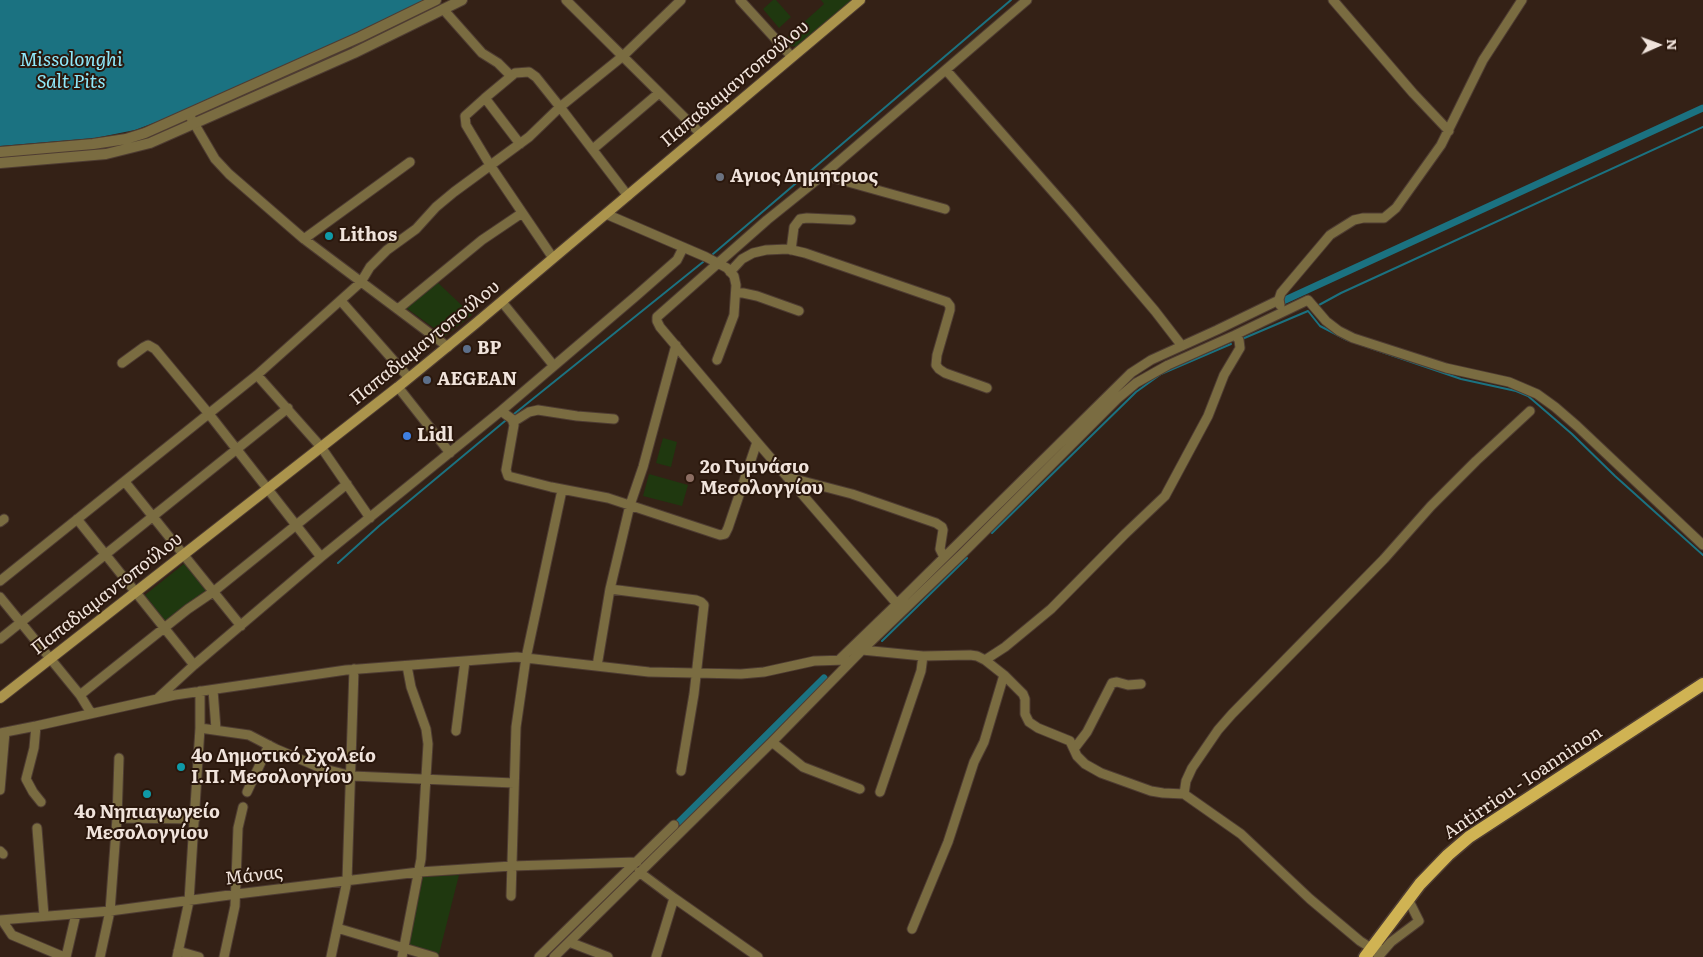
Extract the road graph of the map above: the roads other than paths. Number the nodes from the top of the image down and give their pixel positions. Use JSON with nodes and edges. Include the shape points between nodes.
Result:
{"nodes":[{"id":1,"x":436,"y":0,"type":"edge"},
{"id":2,"x":462,"y":0,"type":"edge"},
{"id":3,"x":566,"y":0,"type":"edge"},
{"id":4,"x":681,"y":0,"type":"edge"},
{"id":5,"x":740,"y":0,"type":"edge"},
{"id":6,"x":860,"y":0,"type":"edge"},
{"id":7,"x":1027,"y":0,"type":"edge"},
{"id":8,"x":1333,"y":0,"type":"edge"},
{"id":9,"x":1522,"y":0,"type":"edge"},
{"id":10,"x":444,"y":9,"type":"junction"},
{"id":11,"x":623,"y":56,"type":"junction"},
{"id":12,"x":792,"y":57,"type":"junction"},
{"id":13,"x":946,"y":70,"type":"junction"},
{"id":14,"x":511,"y":76,"type":"junction"},
{"id":15,"x":659,"y":93,"type":"junction"},
{"id":16,"x":485,"y":98,"type":"junction"},
{"id":17,"x":560,"y":107,"type":"junction"},
{"id":18,"x":191,"y":119,"type":"junction"},
{"id":19,"x":1449,"y":131,"type":"junction"},
{"id":20,"x":701,"y":134,"type":"junction"},
{"id":21,"x":520,"y":144,"type":"junction"},
{"id":22,"x":593,"y":150,"type":"junction"},
{"id":23,"x":0,"y":152,"type":"edge"},
{"id":24,"x":410,"y":162,"type":"dead end"},
{"id":25,"x":0,"y":163,"type":"edge"},
{"id":26,"x":490,"y":165,"type":"junction"},
{"id":27,"x":823,"y":175,"type":"junction"},
{"id":28,"x":628,"y":196,"type":"junction"},
{"id":29,"x":945,"y":209,"type":"dead end"},
{"id":30,"x":522,"y":213,"type":"junction"},
{"id":31,"x":606,"y":214,"type":"junction"},
{"id":32,"x":851,"y":220,"type":"dead end"},
{"id":33,"x":304,"y":239,"type":"junction"},
{"id":34,"x":683,"y":248,"type":"junction"},
{"id":35,"x":791,"y":250,"type":"junction"},
{"id":36,"x":554,"y":258,"type":"junction"},
{"id":37,"x":718,"y":264,"type":"junction"},
{"id":38,"x":730,"y":272,"type":"junction"},
{"id":39,"x":361,"y":282,"type":"junction"},
{"id":40,"x":736,"y":293,"type":"junction"},
{"id":41,"x":1279,"y":300,"type":"junction"},
{"id":42,"x":341,"y":301,"type":"junction"},
{"id":43,"x":502,"y":302,"type":"junction"},
{"id":44,"x":398,"y":310,"type":"junction"},
{"id":45,"x":799,"y":311,"type":"dead end"},
{"id":46,"x":1283,"y":313,"type":"junction"},
{"id":47,"x":1236,"y":335,"type":"junction"},
{"id":48,"x":676,"y":345,"type":"junction"},
{"id":49,"x":1182,"y":346,"type":"junction"},
{"id":50,"x":448,"y":347,"type":"junction"},
{"id":51,"x":717,"y":360,"type":"dead end"},
{"id":52,"x":122,"y":363,"type":"dead end"},
{"id":53,"x":554,"y":366,"type":"junction"},
{"id":54,"x":257,"y":375,"type":"junction"},
{"id":55,"x":409,"y":378,"type":"junction"},
{"id":56,"x":398,"y":387,"type":"junction"},
{"id":57,"x":987,"y":388,"type":"dead end"},
{"id":58,"x":288,"y":408,"type":"junction"},
{"id":59,"x":501,"y":411,"type":"junction"},
{"id":60,"x":1530,"y":411,"type":"dead end"},
{"id":61,"x":209,"y":414,"type":"junction"},
{"id":62,"x":614,"y":420,"type":"dead end"},
{"id":63,"x":513,"y":422,"type":"junction"},
{"id":64,"x":757,"y":442,"type":"junction"},
{"id":65,"x":321,"y":447,"type":"junction"},
{"id":66,"x":236,"y":450,"type":"junction"},
{"id":67,"x":450,"y":454,"type":"junction"},
{"id":68,"x":787,"y":477,"type":"junction"},
{"id":69,"x":125,"y":482,"type":"junction"},
{"id":70,"x":347,"y":484,"type":"junction"},
{"id":71,"x":268,"y":488,"type":"junction"},
{"id":72,"x":562,"y":490,"type":"junction"},
{"id":73,"x":630,"y":505,"type":"junction"},
{"id":74,"x":153,"y":516,"type":"junction"},
{"id":75,"x":370,"y":518,"type":"junction"},
{"id":76,"x":77,"y":519,"type":"junction"},
{"id":77,"x":296,"y":525,"type":"junction"},
{"id":78,"x":1703,"y":545,"type":"edge"},
{"id":79,"x":105,"y":554,"type":"junction"},
{"id":80,"x":184,"y":554,"type":"junction"},
{"id":81,"x":321,"y":557,"type":"junction"},
{"id":82,"x":944,"y":557,"type":"junction"},
{"id":83,"x":0,"y":580,"type":"edge"},
{"id":84,"x":610,"y":589,"type":"junction"},
{"id":85,"x":136,"y":591,"type":"junction"},
{"id":86,"x":214,"y":592,"type":"junction"},
{"id":87,"x":0,"y":596,"type":"edge"},
{"id":88,"x":897,"y":604,"type":"junction"},
{"id":89,"x":21,"y":622,"type":"junction"},
{"id":90,"x":240,"y":626,"type":"junction"},
{"id":91,"x":164,"y":629,"type":"junction"},
{"id":92,"x":0,"y":639,"type":"edge"},
{"id":93,"x":862,"y":650,"type":"junction"},
{"id":94,"x":923,"y":656,"type":"junction"},
{"id":95,"x":51,"y":658,"type":"junction"},
{"id":96,"x":526,"y":658,"type":"junction"},
{"id":97,"x":840,"y":659,"type":"junction"},
{"id":98,"x":985,"y":660,"type":"junction"},
{"id":99,"x":465,"y":661,"type":"junction"},
{"id":100,"x":851,"y":661,"type":"junction"},
{"id":101,"x":194,"y":665,"type":"junction"},
{"id":102,"x":407,"y":666,"type":"junction"},
{"id":103,"x":597,"y":666,"type":"junction"},
{"id":104,"x":354,"y":669,"type":"junction"},
{"id":105,"x":696,"y":674,"type":"junction"},
{"id":106,"x":1004,"y":675,"type":"junction"},
{"id":107,"x":1141,"y":684,"type":"dead end"},
{"id":108,"x":1703,"y":684,"type":"edge"},
{"id":109,"x":213,"y":690,"type":"junction"},
{"id":110,"x":200,"y":691,"type":"junction"},
{"id":111,"x":80,"y":695,"type":"junction"},
{"id":112,"x":0,"y":698,"type":"edge"},
{"id":113,"x":158,"y":698,"type":"junction"},
{"id":114,"x":91,"y":713,"type":"junction"},
{"id":115,"x":36,"y":726,"type":"junction"},
{"id":116,"x":200,"y":728,"type":"junction"},
{"id":117,"x":216,"y":729,"type":"junction"},
{"id":118,"x":456,"y":731,"type":"dead end"},
{"id":119,"x":2,"y":732,"type":"edge"},
{"id":120,"x":772,"y":742,"type":"junction"},
{"id":121,"x":269,"y":745,"type":"junction"},
{"id":122,"x":1074,"y":748,"type":"junction"},
{"id":123,"x":119,"y":758,"type":"dead end"},
{"id":124,"x":681,"y":771,"type":"dead end"},
{"id":125,"x":352,"y":776,"type":"junction"},
{"id":126,"x":426,"y":778,"type":"junction"},
{"id":127,"x":514,"y":783,"type":"junction"},
{"id":128,"x":860,"y":789,"type":"dead end"},
{"id":129,"x":0,"y":790,"type":"edge"},
{"id":130,"x":247,"y":792,"type":"dead end"},
{"id":131,"x":880,"y":792,"type":"dead end"},
{"id":132,"x":1184,"y":794,"type":"junction"},
{"id":133,"x":41,"y":802,"type":"dead end"},
{"id":134,"x":243,"y":807,"type":"dead end"},
{"id":135,"x":117,"y":818,"type":"junction"},
{"id":136,"x":195,"y":819,"type":"junction"},
{"id":137,"x":674,"y":825,"type":"dead end"},
{"id":138,"x":37,"y":828,"type":"dead end"},
{"id":139,"x":637,"y":862,"type":"junction"},
{"id":140,"x":512,"y":866,"type":"junction"},
{"id":141,"x":419,"y":872,"type":"junction"},
{"id":142,"x":639,"y":872,"type":"junction"},
{"id":143,"x":347,"y":880,"type":"junction"},
{"id":144,"x":237,"y":894,"type":"junction"},
{"id":145,"x":511,"y":896,"type":"dead end"},
{"id":146,"x":674,"y":898,"type":"junction"},
{"id":147,"x":1408,"y":899,"type":"junction"},
{"id":148,"x":188,"y":901,"type":"junction"},
{"id":149,"x":110,"y":911,"type":"junction"},
{"id":150,"x":76,"y":914,"type":"junction"},
{"id":151,"x":44,"y":916,"type":"junction"},
{"id":152,"x":1,"y":920,"type":"edge"},
{"id":153,"x":338,"y":928,"type":"junction"},
{"id":154,"x":912,"y":929,"type":"dead end"},
{"id":155,"x":569,"y":942,"type":"junction"},
{"id":156,"x":403,"y":953,"type":"edge"},
{"id":157,"x":1375,"y":953,"type":"edge"},
{"id":158,"x":178,"y":954,"type":"edge"},
{"id":159,"x":65,"y":957,"type":"edge"},
{"id":160,"x":100,"y":957,"type":"edge"},
{"id":161,"x":199,"y":957,"type":"edge"},
{"id":162,"x":224,"y":957,"type":"edge"},
{"id":163,"x":331,"y":957,"type":"edge"},
{"id":164,"x":434,"y":957,"type":"edge"},
{"id":165,"x":539,"y":957,"type":"edge"},
{"id":166,"x":554,"y":957,"type":"edge"},
{"id":167,"x":608,"y":957,"type":"edge"},
{"id":168,"x":656,"y":957,"type":"edge"},
{"id":169,"x":758,"y":957,"type":"edge"}],
"edges":[{"from":1,"to":18,"type":"street"},
{"from":2,"to":10,"type":"street"},
{"from":3,"to":11,"type":"street"},
{"from":4,"to":11,"type":"street"},
{"from":5,"to":12,"type":"street"},
{"from":6,"to":12,"type":"main road","name":"Παπαδιαμαντοπούλου"},
{"from":7,"to":13,"type":"street"},
{"from":8,"to":19,"type":"street","via":[[1412,93]]},
{"from":9,"to":19,"type":"street","via":[[1486,55]]},
{"from":10,"to":14,"type":"street","via":[[482,53]]},
{"from":10,"to":18,"type":"street","via":[[354,53]]},
{"from":11,"to":15,"type":"street"},
{"from":11,"to":17,"type":"street"},
{"from":12,"to":20,"type":"main road","name":"Παπαδιαμαντοπούλου"},
{"from":13,"to":27,"type":"street"},
{"from":13,"to":49,"type":"street","via":[[1070,211]]},
{"from":14,"to":16,"type":"street"},
{"from":14,"to":17,"type":"street","via":[[529,72]]},
{"from":15,"to":20,"type":"street"},
{"from":15,"to":22,"type":"street"},
{"from":16,"to":21,"type":"street"},
{"from":16,"to":26,"type":"street","via":[[465,116],[465,120]]},
{"from":17,"to":21,"type":"street"},
{"from":17,"to":22,"type":"street"},
{"from":18,"to":23,"type":"street","via":[[117,141]]},
{"from":18,"to":25,"type":"street","via":[[150,143],[106,154]]},
{"from":18,"to":33,"type":"street","via":[[224,169]]},
{"from":19,"to":41,"type":"street","via":[[1390,214],[1384,218],[1358,218],[1330,235],[1282,292]]},
{"from":20,"to":28,"type":"main road","name":"Παπαδιαμαντοπούλου"},
{"from":21,"to":26,"type":"street"},
{"from":22,"to":28,"type":"street"},
{"from":24,"to":33,"type":"street"},
{"from":26,"to":30,"type":"street"},
{"from":26,"to":39,"type":"street","via":[[387,250]]},
{"from":27,"to":29,"type":"street"},
{"from":27,"to":37,"type":"street"},
{"from":28,"to":31,"type":"main road","name":"Παπαδιαμαντοπούλου"},
{"from":30,"to":36,"type":"street"},
{"from":30,"to":44,"type":"street","via":[[482,240]]},
{"from":31,"to":34,"type":"street"},
{"from":31,"to":36,"type":"main road","name":"Παπαδιαμαντοπούλου"},
{"from":32,"to":35,"type":"street","via":[[800,219],[794,227]]},
{"from":33,"to":39,"type":"street"},
{"from":34,"to":37,"type":"street"},
{"from":34,"to":53,"type":"street","via":[[669,268]]},
{"from":35,"to":38,"type":"street","via":[[755,252],[742,259]]},
{"from":35,"to":57,"type":"street","via":[[947,302],[950,310],[936,365],[945,373]]},
{"from":36,"to":43,"type":"main road","name":"Παπαδιαμαντοπούλου"},
{"from":37,"to":38,"type":"street"},
{"from":37,"to":48,"type":"street","via":[[657,317]]},
{"from":38,"to":40,"type":"street","via":[[736,279]]},
{"from":39,"to":42,"type":"street"},
{"from":39,"to":44,"type":"street"},
{"from":40,"to":45,"type":"street","via":[[757,296]]},
{"from":40,"to":51,"type":"street","via":[[733,319]]},
{"from":41,"to":46,"type":"street"},
{"from":41,"to":49,"type":"street"},
{"from":42,"to":54,"type":"street"},
{"from":42,"to":55,"type":"street"},
{"from":43,"to":50,"type":"main road","name":"Παπαδιαμαντοπούλου"},
{"from":43,"to":53,"type":"street"},
{"from":44,"to":50,"type":"street"},
{"from":46,"to":47,"type":"street"},
{"from":46,"to":78,"type":"street","via":[[1308,300],[1326,321],[1353,338],[1446,368],[1509,382],[1536,394],[1577,426]]},
{"from":47,"to":93,"type":"street","via":[[1156,370],[1126,391]]},
{"from":47,"to":98,"type":"street","via":[[1240,348],[1165,496],[1051,609]]},
{"from":48,"to":64,"type":"street"},
{"from":48,"to":73,"type":"street"},
{"from":49,"to":82,"type":"street","via":[[1145,363],[1122,380]]},
{"from":50,"to":55,"type":"main road","name":"Παπαδιαμαντοπούλου"},
{"from":52,"to":61,"type":"street","via":[[144,347],[152,346]]},
{"from":53,"to":59,"type":"street"},
{"from":54,"to":58,"type":"street"},
{"from":54,"to":61,"type":"street"},
{"from":55,"to":56,"type":"main road","name":"Παπαδιαμαντοπούλου"},
{"from":56,"to":65,"type":"main road","name":"Παπαδιαμαντοπούλου"},
{"from":56,"to":67,"type":"street"},
{"from":58,"to":65,"type":"street"},
{"from":58,"to":66,"type":"street"},
{"from":59,"to":63,"type":"street"},
{"from":59,"to":67,"type":"street"},
{"from":60,"to":132,"type":"street","via":[[1476,461],[1232,714],[1192,768]]},
{"from":61,"to":66,"type":"street"},
{"from":61,"to":69,"type":"street"},
{"from":62,"to":63,"type":"street","via":[[538,410]]},
{"from":63,"to":72,"type":"street","via":[[507,476]]},
{"from":64,"to":68,"type":"street"},
{"from":64,"to":73,"type":"street","via":[[725,534],[715,534]]},
{"from":65,"to":70,"type":"street"},
{"from":65,"to":71,"type":"main road","name":"Παπαδιαμαντοπούλου"},
{"from":66,"to":71,"type":"street"},
{"from":66,"to":74,"type":"street"},
{"from":67,"to":75,"type":"street"},
{"from":68,"to":82,"type":"street","via":[[852,494],[936,523],[943,530],[940,549]]},
{"from":68,"to":88,"type":"street"},
{"from":69,"to":74,"type":"street"},
{"from":69,"to":76,"type":"street"},
{"from":70,"to":75,"type":"street"},
{"from":70,"to":77,"type":"street"},
{"from":71,"to":77,"type":"street"},
{"from":71,"to":80,"type":"main road","name":"Παπαδιαμαντοπούλου"},
{"from":72,"to":73,"type":"street"},
{"from":72,"to":96,"type":"street"},
{"from":73,"to":84,"type":"street"},
{"from":74,"to":79,"type":"street"},
{"from":74,"to":80,"type":"street"},
{"from":75,"to":81,"type":"street"},
{"from":76,"to":79,"type":"street"},
{"from":76,"to":83,"type":"street"},
{"from":77,"to":81,"type":"street"},
{"from":77,"to":86,"type":"street"},
{"from":79,"to":85,"type":"street"},
{"from":79,"to":89,"type":"street"},
{"from":80,"to":85,"type":"main road","name":"Παπαδιαμαντοπούλου"},
{"from":80,"to":86,"type":"street"},
{"from":81,"to":90,"type":"street"},
{"from":82,"to":88,"type":"street"},
{"from":84,"to":103,"type":"street"},
{"from":84,"to":105,"type":"street","via":[[701,602],[704,613]]},
{"from":85,"to":91,"type":"street"},
{"from":85,"to":95,"type":"main road","name":"Παπαδιαμαντοπούλου"},
{"from":86,"to":90,"type":"street"},
{"from":86,"to":91,"type":"street"},
{"from":87,"to":89,"type":"street"},
{"from":88,"to":97,"type":"street"},
{"from":89,"to":92,"type":"street"},
{"from":89,"to":95,"type":"street"},
{"from":90,"to":101,"type":"street"},
{"from":91,"to":101,"type":"street"},
{"from":91,"to":111,"type":"street"},
{"from":93,"to":94,"type":"street"},
{"from":93,"to":100,"type":"street"},
{"from":94,"to":98,"type":"street","via":[[966,654]]},
{"from":94,"to":131,"type":"street","via":[[921,671]]},
{"from":95,"to":111,"type":"street"},
{"from":95,"to":112,"type":"main road","name":"Παπαδιαμαντοπούλου"},
{"from":96,"to":99,"type":"street"},
{"from":96,"to":103,"type":"street"},
{"from":96,"to":127,"type":"street","via":[[515,738]]},
{"from":97,"to":100,"type":"street"},
{"from":97,"to":105,"type":"street","via":[[805,662],[751,674]]},
{"from":98,"to":106,"type":"street"},
{"from":99,"to":102,"type":"street"},
{"from":99,"to":118,"type":"street"},
{"from":100,"to":120,"type":"street"},
{"from":101,"to":113,"type":"street"},
{"from":102,"to":104,"type":"street"},
{"from":102,"to":126,"type":"street","via":[[428,737]]},
{"from":103,"to":105,"type":"street"},
{"from":104,"to":109,"type":"street"},
{"from":104,"to":125,"type":"street"},
{"from":105,"to":124,"type":"street"},
{"from":106,"to":122,"type":"street","via":[[1025,697],[1025,714],[1029,722],[1066,739]]},
{"from":106,"to":154,"type":"street","via":[[948,842]]},
{"from":107,"to":122,"type":"street","via":[[1112,683],[1087,732]]},
{"from":108,"to":147,"type":"main road","name":"Antirriou - Ioanninon","via":[[1477,831],[1436,866]]},
{"from":109,"to":110,"type":"street"},
{"from":109,"to":117,"type":"street"},
{"from":110,"to":113,"type":"street"},
{"from":110,"to":116,"type":"street"},
{"from":111,"to":114,"type":"street"},
{"from":113,"to":114,"type":"street"},
{"from":114,"to":115,"type":"street"},
{"from":115,"to":119,"type":"street"},
{"from":115,"to":133,"type":"street","via":[[26,779]]},
{"from":116,"to":117,"type":"street"},
{"from":116,"to":136,"type":"street"},
{"from":117,"to":121,"type":"street","via":[[245,733]]},
{"from":119,"to":129,"type":"street"},
{"from":120,"to":128,"type":"street","via":[[803,767]]},
{"from":120,"to":142,"type":"street"},
{"from":121,"to":125,"type":"street","via":[[321,768]]},
{"from":121,"to":130,"type":"street"},
{"from":122,"to":132,"type":"street","via":[[1081,761],[1100,773],[1163,793]]},
{"from":123,"to":135,"type":"street"},
{"from":125,"to":126,"type":"street"},
{"from":125,"to":143,"type":"street"},
{"from":126,"to":127,"type":"street"},
{"from":126,"to":141,"type":"street"},
{"from":127,"to":140,"type":"street"},
{"from":132,"to":157,"type":"street","via":[[1241,834],[1310,899]]},
{"from":134,"to":144,"type":"street","via":[[238,828]]},
{"from":135,"to":136,"type":"street"},
{"from":135,"to":149,"type":"street"},
{"from":136,"to":148,"type":"street"},
{"from":137,"to":139,"type":"street"},
{"from":138,"to":151,"type":"street"},
{"from":139,"to":140,"type":"street","name":"Μάνας"},
{"from":139,"to":165,"type":"street"},
{"from":140,"to":141,"type":"street","name":"Μάνας"},
{"from":140,"to":145,"type":"street"},
{"from":141,"to":143,"type":"street","name":"Μάνας"},
{"from":141,"to":156,"type":"street"},
{"from":142,"to":146,"type":"street"},
{"from":142,"to":155,"type":"street"},
{"from":143,"to":144,"type":"street","name":"Μάνας"},
{"from":143,"to":153,"type":"street"},
{"from":144,"to":148,"type":"street","name":"Μάνας"},
{"from":144,"to":162,"type":"street"},
{"from":146,"to":168,"type":"street"},
{"from":146,"to":169,"type":"street"},
{"from":147,"to":157,"type":"main road","name":"Antirriou - Ioanninon"},
{"from":147,"to":157,"type":"street","via":[[1419,921]]},
{"from":148,"to":149,"type":"street","name":"Μάνας"},
{"from":148,"to":158,"type":"street"},
{"from":149,"to":150,"type":"street","name":"Μάνας"},
{"from":149,"to":160,"type":"street"},
{"from":150,"to":151,"type":"street","name":"Μάνας"},
{"from":150,"to":159,"type":"street"},
{"from":151,"to":152,"type":"street","name":"Μάνας"},
{"from":152,"to":159,"type":"street","via":[[12,935]]},
{"from":153,"to":156,"type":"street"},
{"from":153,"to":163,"type":"street"},
{"from":155,"to":166,"type":"street"},
{"from":155,"to":167,"type":"street"},
{"from":156,"to":164,"type":"street"},
{"from":158,"to":161,"type":"street"}]}
